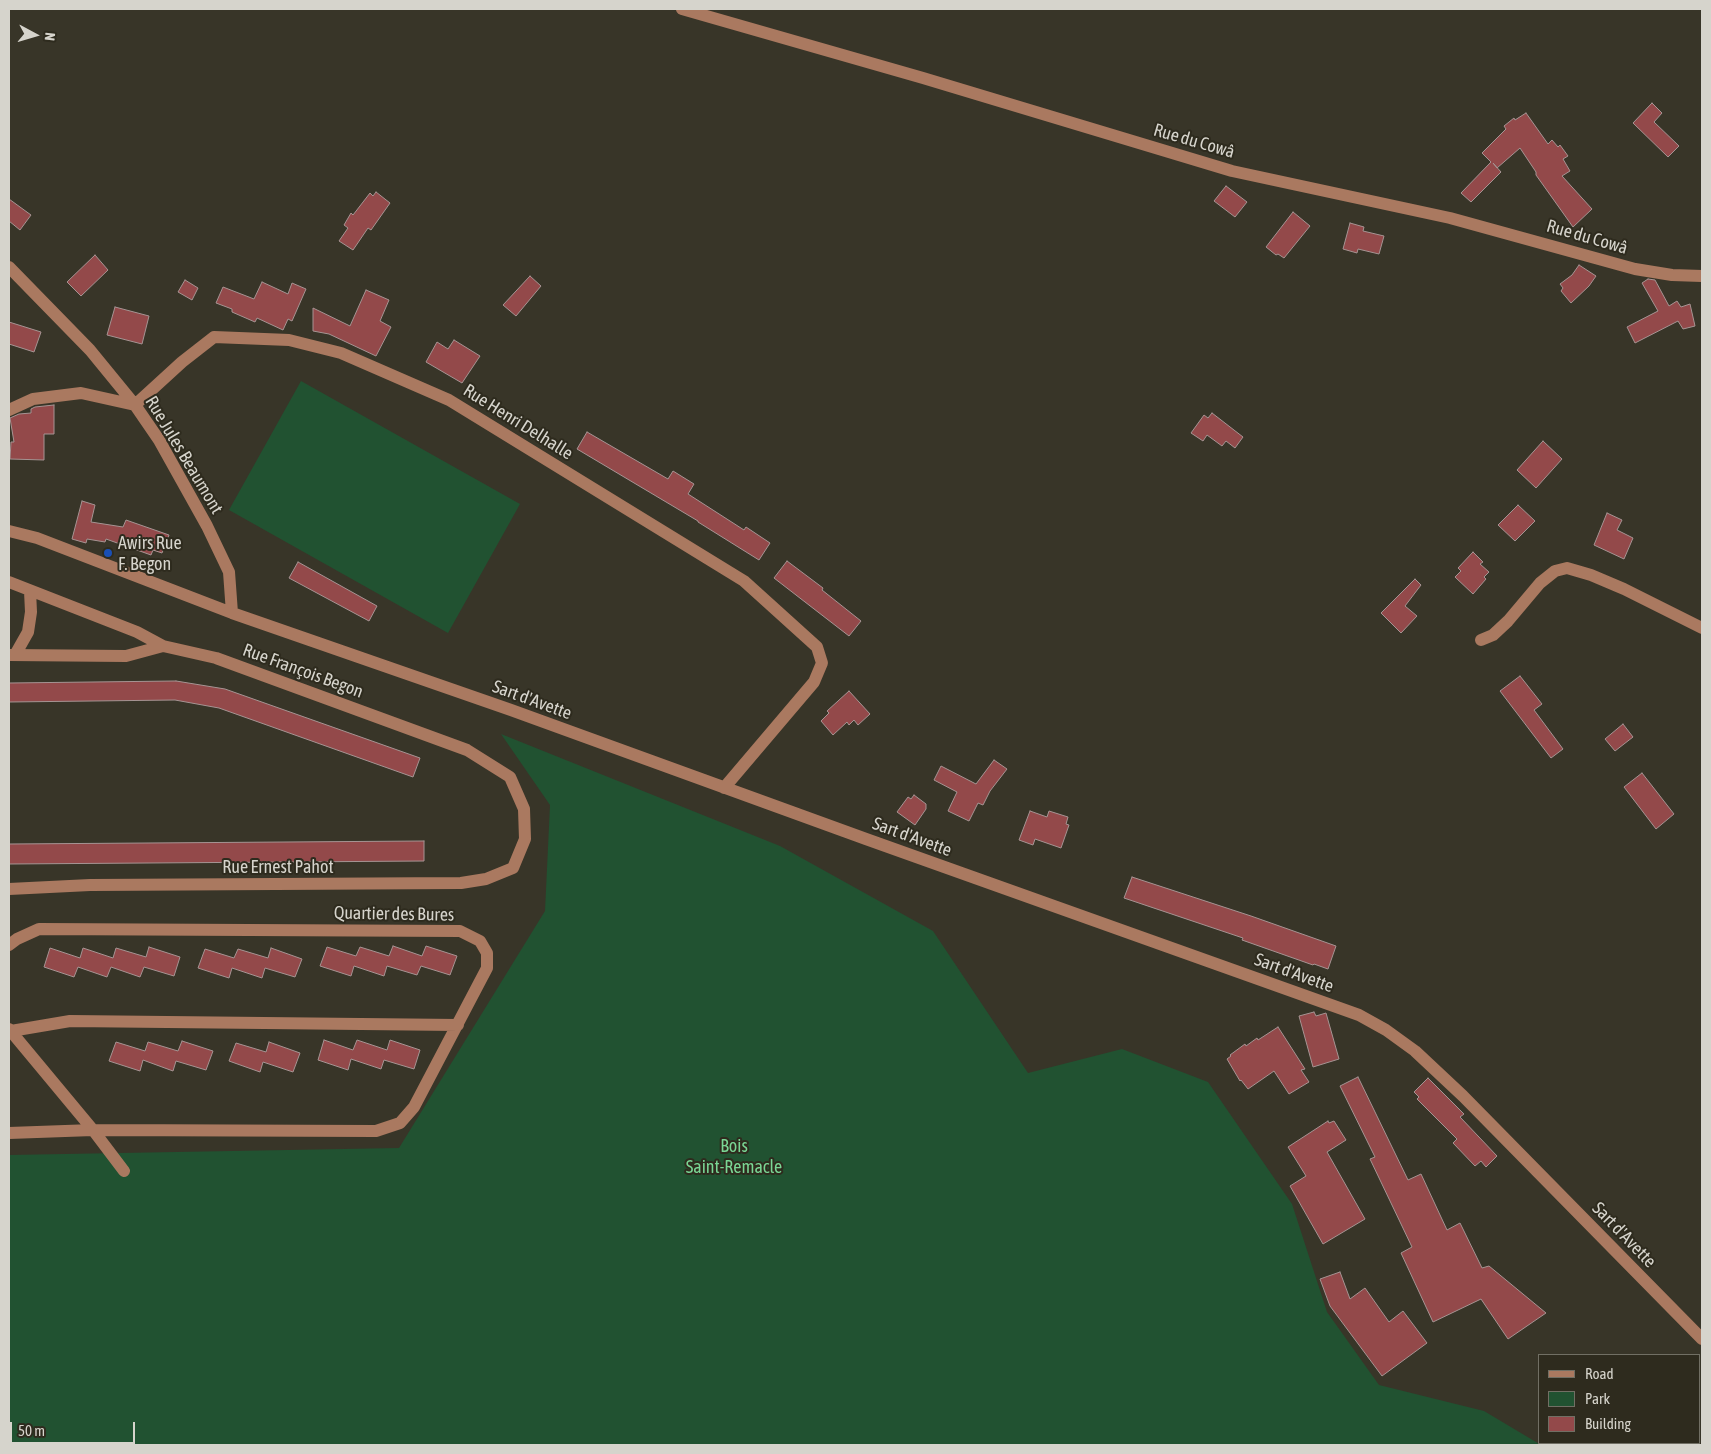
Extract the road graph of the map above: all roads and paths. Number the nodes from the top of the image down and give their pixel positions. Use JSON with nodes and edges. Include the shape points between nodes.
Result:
{"nodes":[{"id":1,"x":682,"y":9,"type":"edge"},
{"id":2,"x":9,"y":267,"type":"edge"},
{"id":3,"x":1702,"y":276,"type":"edge"},
{"id":4,"x":135,"y":405,"type":"junction"},
{"id":5,"x":9,"y":410,"type":"edge"},
{"id":6,"x":9,"y":531,"type":"edge"},
{"id":7,"x":9,"y":582,"type":"edge"},
{"id":8,"x":30,"y":591,"type":"junction"},
{"id":9,"x":232,"y":613,"type":"junction"},
{"id":10,"x":1702,"y":628,"type":"edge"},
{"id":11,"x":1481,"y":640,"type":"dead end"},
{"id":12,"x":164,"y":646,"type":"junction"},
{"id":13,"x":12,"y":655,"type":"edge"},
{"id":14,"x":724,"y":788,"type":"junction"},
{"id":15,"x":525,"y":839,"type":"joint"},
{"id":16,"x":9,"y":889,"type":"edge"},
{"id":17,"x":9,"y":945,"type":"edge"},
{"id":18,"x":458,"y":1025,"type":"junction"},
{"id":19,"x":10,"y":1030,"type":"edge"},
{"id":20,"x":93,"y":1130,"type":"junction"},
{"id":21,"x":9,"y":1133,"type":"edge"},
{"id":22,"x":124,"y":1171,"type":"dead end"},
{"id":23,"x":1702,"y":1340,"type":"edge"}],
"edges":[{"from":1,"to":3,"type":"street","name":"Rue du Cowâ","via":[[1232,171],[1450,218],[1635,269]]},
{"from":2,"to":4,"type":"street","name":"Rue Jules Beaumont","via":[[90,350]]},
{"from":4,"to":5,"type":"street","via":[[81,393],[33,399]]},
{"from":4,"to":9,"type":"street","name":"Rue Jules Beaumont","via":[[159,440],[229,572]]},
{"from":4,"to":14,"type":"street","name":"Rue Henri Delhalle","via":[[214,337],[289,340],[341,353],[449,400],[744,580],[817,647],[822,663],[814,682]]},
{"from":6,"to":9,"type":"street","name":"Sart d'Avette","via":[[37,538]]},
{"from":7,"to":8,"type":"street"},
{"from":8,"to":12,"type":"street","via":[[137,632]]},
{"from":8,"to":13,"type":"street","via":[[28,632]]},
{"from":9,"to":14,"type":"street","name":"Sart d'Avette"},
{"from":10,"to":11,"type":"street","via":[[1624,589],[1567,568],[1555,571],[1540,583],[1508,621]]},
{"from":12,"to":13,"type":"street","name":"Rue François Begon","via":[[126,656]]},
{"from":12,"to":15,"type":"street","name":"Rue François Begon","via":[[216,658],[467,750],[510,777],[524,810]]},
{"from":14,"to":23,"type":"street","name":"Sart d'Avette","via":[[1359,1015],[1379,1026],[1415,1051],[1464,1096]]},
{"from":15,"to":16,"type":"street","name":"Rue Ernest Pahot","via":[[513,868],[486,879],[461,883]]},
{"from":17,"to":18,"type":"street","name":"Quartier des Bures","via":[[39,928],[460,931],[480,941],[487,953],[487,968]]},
{"from":18,"to":19,"type":"street","via":[[70,1021]]},
{"from":18,"to":20,"type":"street","name":"Quartier des Bures","via":[[414,1108],[400,1123],[376,1131]]},
{"from":19,"to":20,"type":"street"},
{"from":20,"to":21,"type":"street","name":"Quartier des Bures"},
{"from":20,"to":22,"type":"street"}]}
